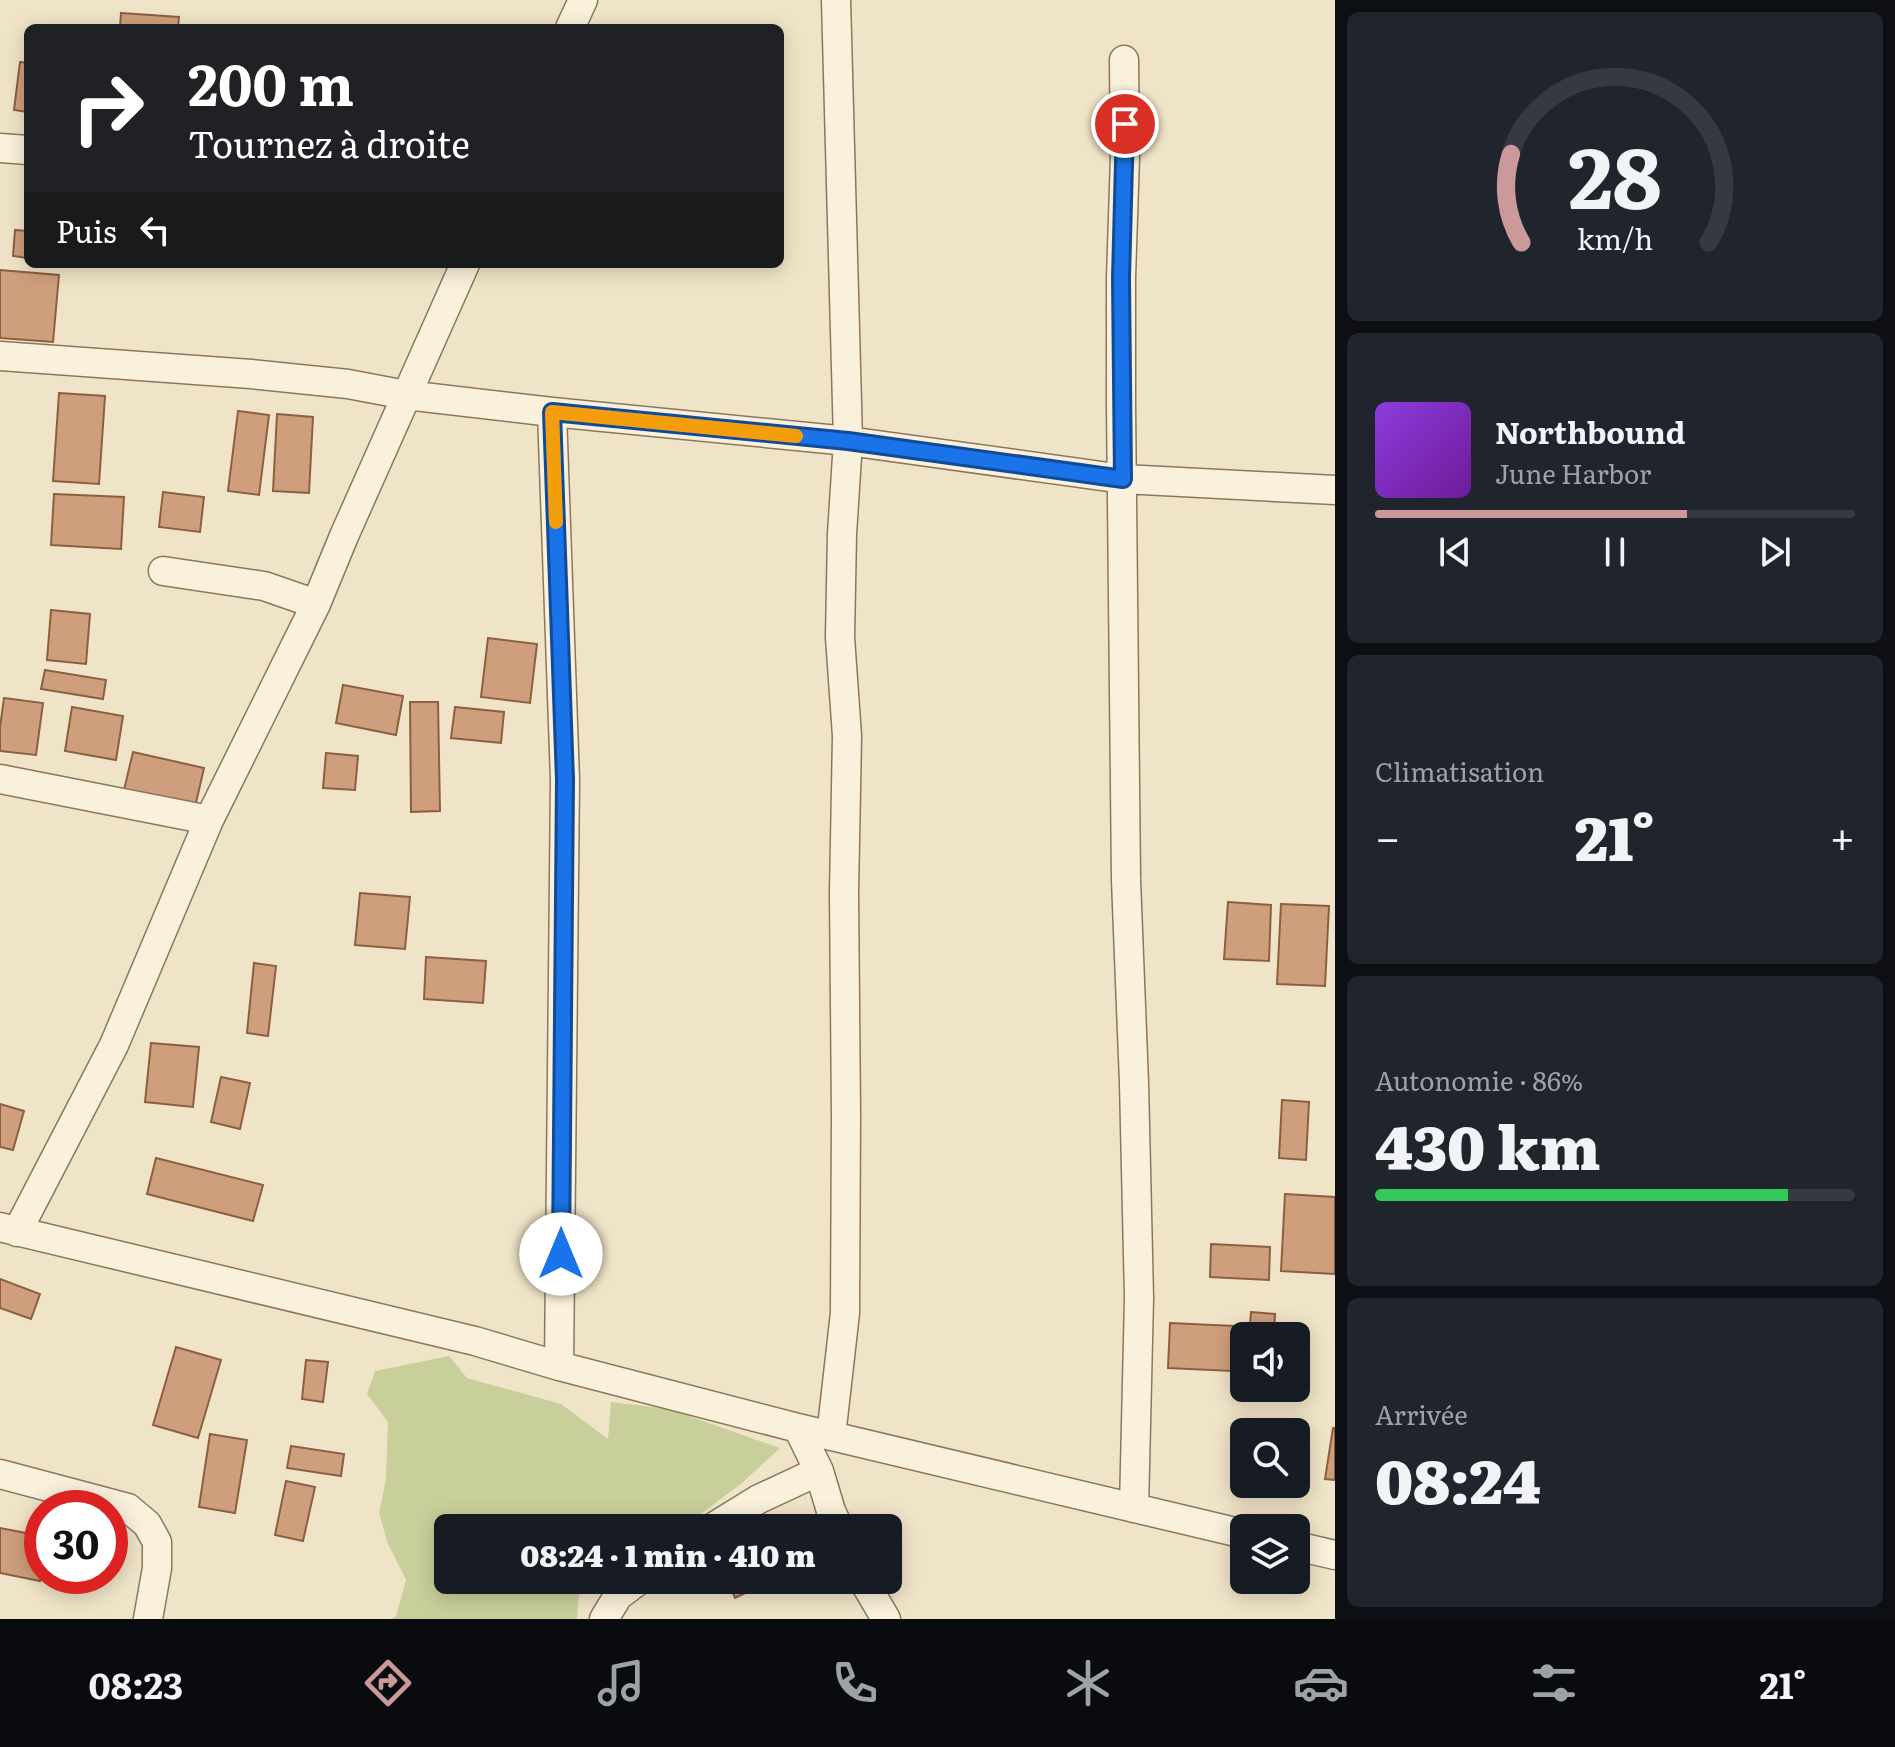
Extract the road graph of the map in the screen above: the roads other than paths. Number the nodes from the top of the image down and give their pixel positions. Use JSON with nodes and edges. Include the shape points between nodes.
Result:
{"nodes":[{"id":1,"x":581,"y":0,"type":"edge"},
{"id":2,"x":836,"y":0,"type":"edge"},
{"id":3,"x":572,"y":24,"type":"edge"},
{"id":4,"x":1124,"y":60,"type":"dead end"},
{"id":5,"x":0,"y":148,"type":"edge"},
{"id":6,"x":24,"y":150,"type":"edge"},
{"id":7,"x":463,"y":268,"type":"edge"},
{"id":8,"x":0,"y":356,"type":"edge"},
{"id":9,"x":406,"y":395,"type":"junction"},
{"id":10,"x":552,"y":412,"type":"junction"},
{"id":11,"x":848,"y":441,"type":"junction"},
{"id":12,"x":1123,"y":479,"type":"junction"},
{"id":13,"x":1335,"y":490,"type":"edge"},
{"id":14,"x":163,"y":571,"type":"dead end"},
{"id":15,"x":316,"y":604,"type":"junction"},
{"id":16,"x":0,"y":779,"type":"edge"},
{"id":17,"x":209,"y":820,"type":"junction"},
{"id":18,"x":9,"y":1230,"type":"edge"},
{"id":19,"x":559,"y":1366,"type":"junction"},
{"id":20,"x":798,"y":1428,"type":"junction"},
{"id":21,"x":831,"y":1436,"type":"junction"},
{"id":22,"x":819,"y":1471,"type":"junction"},
{"id":23,"x":0,"y":1474,"type":"edge"},
{"id":24,"x":1134,"y":1508,"type":"junction"},
{"id":25,"x":735,"y":1514,"type":"edge"},
{"id":26,"x":832,"y":1514,"type":"edge"},
{"id":27,"x":1230,"y":1531,"type":"edge"},
{"id":28,"x":1310,"y":1549,"type":"edge"},
{"id":29,"x":1335,"y":1555,"type":"edge"},
{"id":30,"x":621,"y":1594,"type":"edge"},
{"id":31,"x":871,"y":1594,"type":"edge"},
{"id":32,"x":148,"y":1619,"type":"edge"},
{"id":33,"x":604,"y":1619,"type":"edge"},
{"id":34,"x":886,"y":1619,"type":"edge"}],
"edges":[{"from":1,"to":3,"type":"street"},
{"from":2,"to":11,"type":"street"},
{"from":4,"to":12,"type":"street"},
{"from":5,"to":6,"type":"street"},
{"from":7,"to":9,"type":"street"},
{"from":8,"to":9,"type":"street","via":[[251,374]]},
{"from":9,"to":10,"type":"street"},
{"from":9,"to":15,"type":"street"},
{"from":10,"to":11,"type":"street"},
{"from":10,"to":19,"type":"street","via":[[565,780]]},
{"from":11,"to":12,"type":"street"},
{"from":11,"to":21,"type":"street","via":[[840,637],[847,736],[845,1313]]},
{"from":12,"to":13,"type":"street"},
{"from":12,"to":24,"type":"street","via":[[1126,880],[1139,1298]]},
{"from":14,"to":15,"type":"street","via":[[264,586]]},
{"from":15,"to":17,"type":"street"},
{"from":16,"to":17,"type":"street"},
{"from":17,"to":18,"type":"street","via":[[114,1045]]},
{"from":18,"to":19,"type":"street","via":[[475,1341]]},
{"from":19,"to":20,"type":"street"},
{"from":20,"to":21,"type":"street"},
{"from":20,"to":22,"type":"street"},
{"from":21,"to":24,"type":"street"},
{"from":22,"to":25,"type":"street"},
{"from":22,"to":26,"type":"street"},
{"from":23,"to":32,"type":"street","via":[[128,1508],[147,1524],[157,1542]]},
{"from":24,"to":27,"type":"street"},
{"from":28,"to":29,"type":"street"},
{"from":30,"to":33,"type":"street"},
{"from":31,"to":34,"type":"street"}]}
